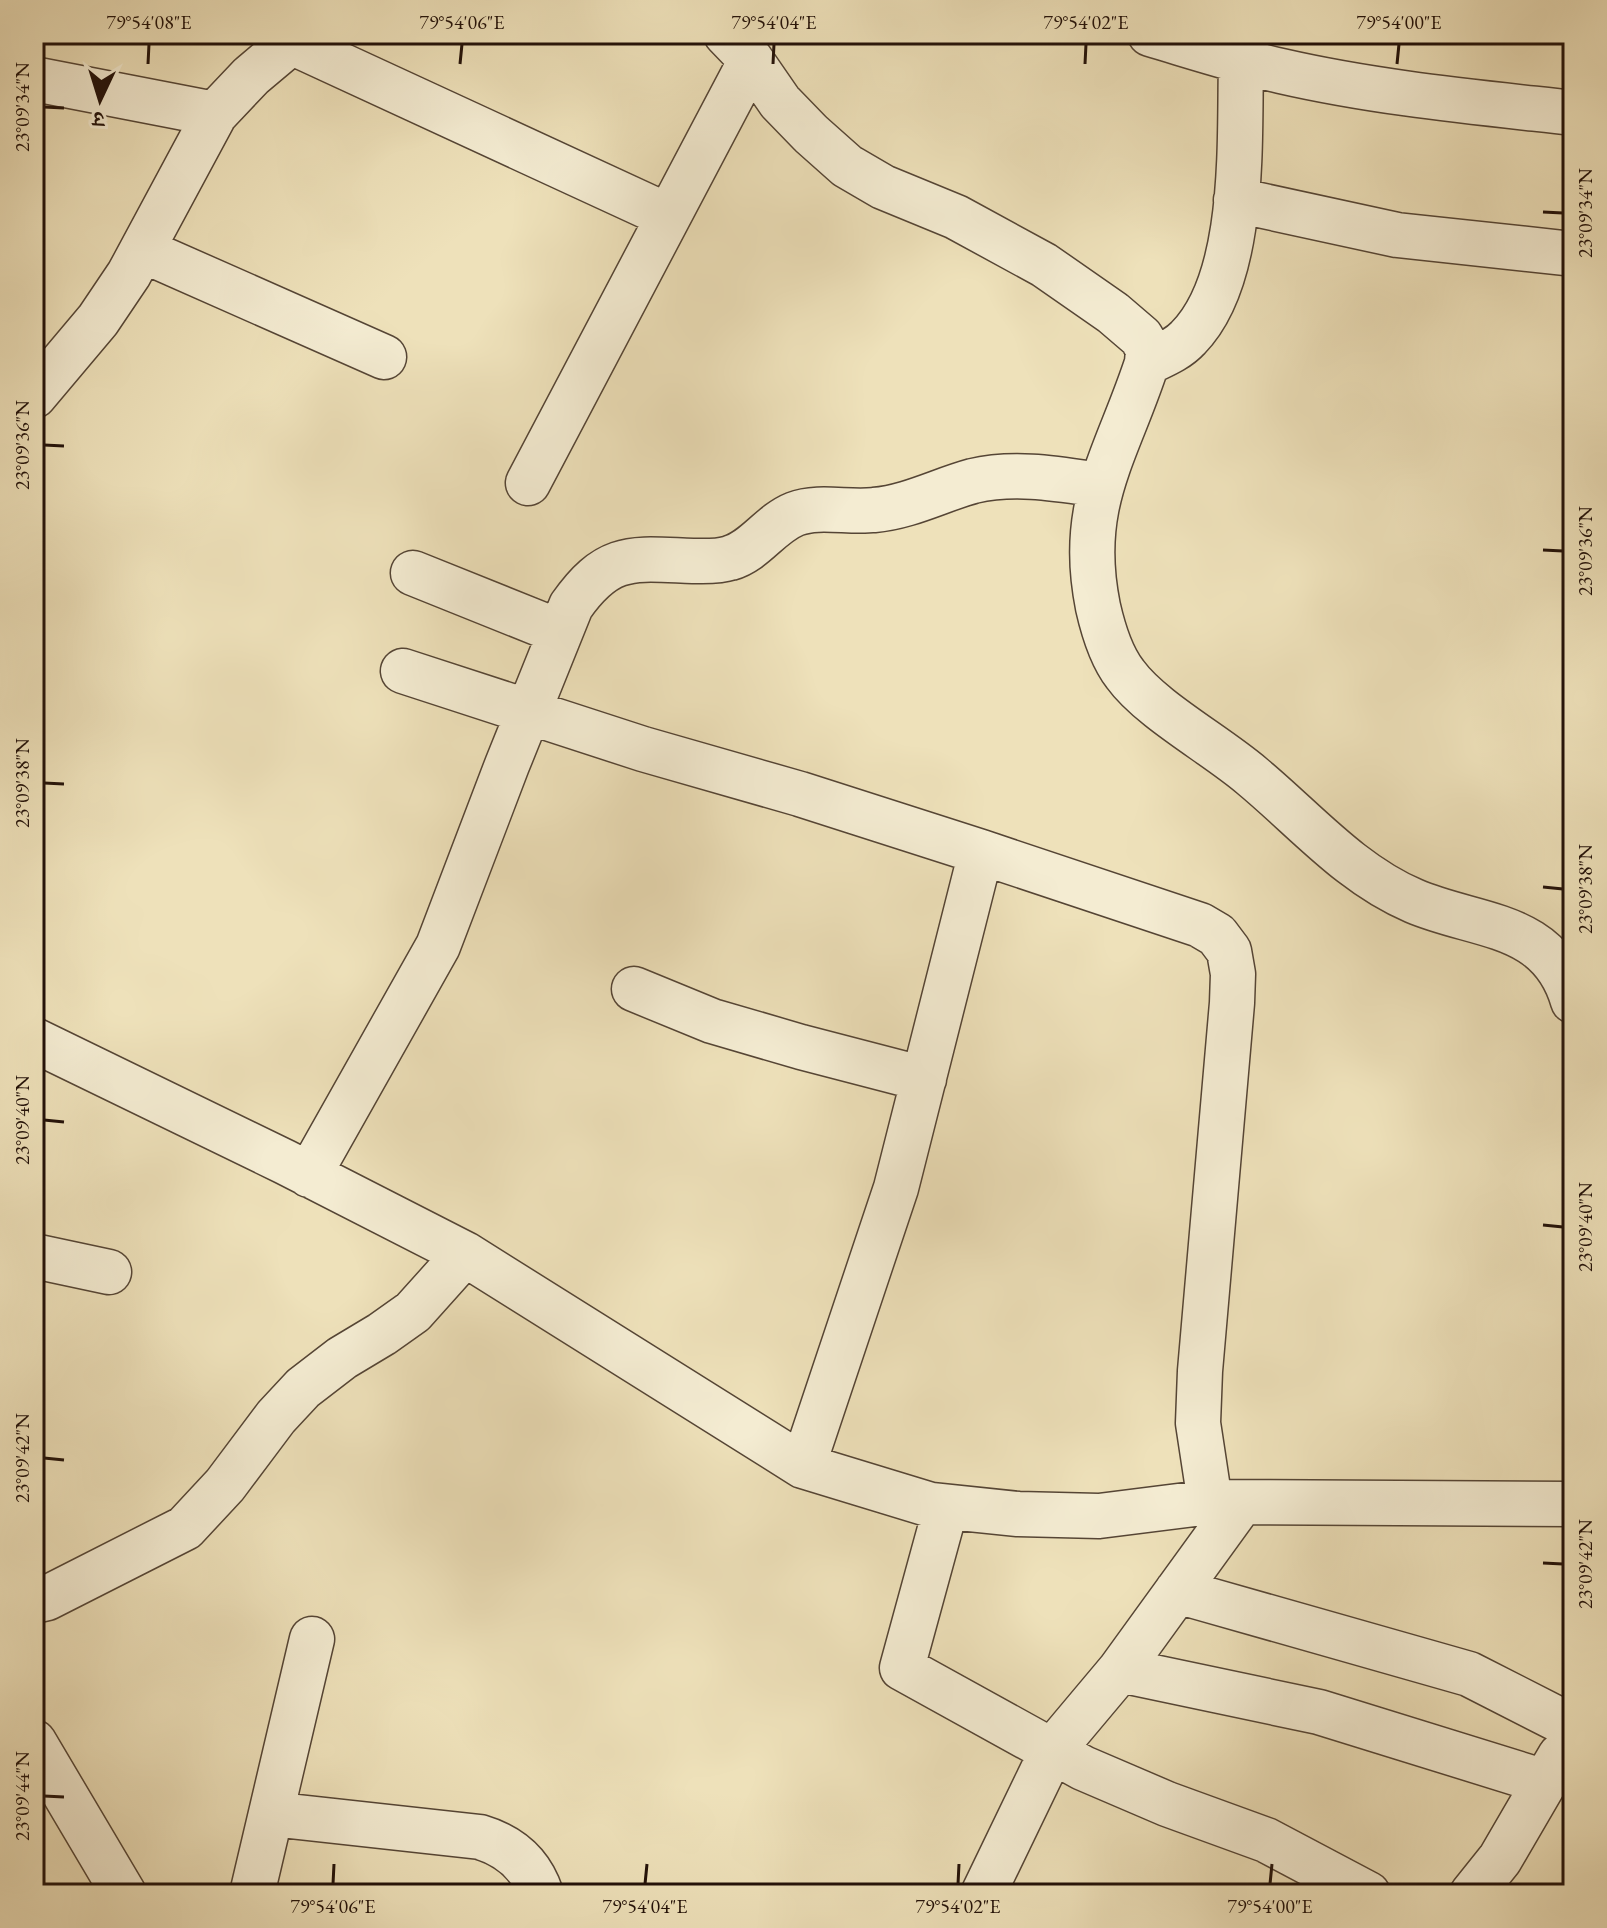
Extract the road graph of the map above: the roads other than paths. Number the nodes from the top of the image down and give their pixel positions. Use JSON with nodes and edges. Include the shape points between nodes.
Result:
{"nodes":[{"id":1,"x":1150,"y":34,"type":"edge"},
{"id":2,"x":296,"y":38,"type":"edge"},
{"id":3,"x":738,"y":47,"type":"edge"},
{"id":4,"x":1241,"y":61,"type":"junction"},
{"id":5,"x":34,"y":79,"type":"edge"},
{"id":6,"x":1573,"y":113,"type":"edge"},
{"id":7,"x":215,"y":114,"type":"junction"},
{"id":8,"x":1236,"y":200,"type":"junction"},
{"id":9,"x":668,"y":216,"type":"junction"},
{"id":10,"x":142,"y":250,"type":"junction"},
{"id":11,"x":1573,"y":254,"type":"edge"},
{"id":12,"x":384,"y":357,"type":"dead end"},
{"id":13,"x":1147,"y":363,"type":"junction"},
{"id":14,"x":34,"y":396,"type":"edge"},
{"id":15,"x":528,"y":483,"type":"dead end"},
{"id":16,"x":1100,"y":485,"type":"junction"},
{"id":17,"x":413,"y":573,"type":"dead end"},
{"id":18,"x":560,"y":632,"type":"junction"},
{"id":19,"x":403,"y":671,"type":"dead end"},
{"id":20,"x":528,"y":712,"type":"junction"},
{"id":21,"x":981,"y":852,"type":"junction"},
{"id":22,"x":634,"y":989,"type":"dead end"},
{"id":23,"x":1573,"y":1001,"type":"edge"},
{"id":24,"x":34,"y":1040,"type":"edge"},
{"id":25,"x":924,"y":1079,"type":"junction"},
{"id":26,"x":309,"y":1175,"type":"junction"},
{"id":27,"x":465,"y":1254,"type":"junction"},
{"id":28,"x":34,"y":1256,"type":"edge"},
{"id":29,"x":109,"y":1272,"type":"dead end"},
{"id":30,"x":803,"y":1466,"type":"junction"},
{"id":31,"x":1225,"y":1502,"type":"junction"},
{"id":32,"x":1573,"y":1504,"type":"edge"},
{"id":33,"x":946,"y":1507,"type":"junction"},
{"id":34,"x":1177,"y":1591,"type":"junction"},
{"id":35,"x":34,"y":1601,"type":"edge"},
{"id":36,"x":312,"y":1639,"type":"dead end"},
{"id":37,"x":1120,"y":1670,"type":"junction"},
{"id":38,"x":1573,"y":1730,"type":"edge"},
{"id":39,"x":34,"y":1742,"type":"edge"},
{"id":40,"x":1052,"y":1751,"type":"junction"},
{"id":41,"x":1545,"y":1782,"type":"junction"},
{"id":42,"x":271,"y":1814,"type":"junction"},
{"id":43,"x":124,"y":1894,"type":"edge"},
{"id":44,"x":252,"y":1894,"type":"edge"},
{"id":45,"x":541,"y":1894,"type":"edge"},
{"id":46,"x":983,"y":1894,"type":"edge"},
{"id":47,"x":1368,"y":1894,"type":"edge"},
{"id":48,"x":1473,"y":1894,"type":"edge"}],
"edges":[{"from":1,"to":4,"type":"street"},
{"from":2,"to":7,"type":"street"},
{"from":2,"to":9,"type":"street"},
{"from":3,"to":9,"type":"street"},
{"from":3,"to":13,"type":"street","via":[[780,102],[847,166],[1044,265],[1141,337],[1148,349]]},
{"from":4,"to":6,"type":"street","via":[[1417,96]]},
{"from":4,"to":8,"type":"street"},
{"from":5,"to":7,"type":"street"},
{"from":7,"to":10,"type":"street"},
{"from":8,"to":11,"type":"street","via":[[1397,235]]},
{"from":8,"to":13,"type":"street","via":[[1223,282],[1214,300],[1188,339]]},
{"from":9,"to":15,"type":"street"},
{"from":10,"to":12,"type":"street"},
{"from":10,"to":14,"type":"street","via":[[98,320]]},
{"from":13,"to":16,"type":"street"},
{"from":16,"to":18,"type":"street","via":[[999,476],[875,510],[795,514],[731,558],[616,564],[585,587]]},
{"from":16,"to":23,"type":"street","via":[[1091,551],[1094,588],[1112,651],[1125,675],[1385,887],[1416,902],[1512,931],[1540,947],[1560,970]]},
{"from":17,"to":18,"type":"street"},
{"from":18,"to":20,"type":"street"},
{"from":19,"to":20,"type":"street"},
{"from":20,"to":21,"type":"street"},
{"from":20,"to":26,"type":"street","via":[[438,946]]},
{"from":21,"to":25,"type":"street"},
{"from":21,"to":31,"type":"street","via":[[1200,925],[1229,951],[1232,1003],[1198,1423]]},
{"from":22,"to":25,"type":"street","via":[[712,1021]]},
{"from":24,"to":26,"type":"street"},
{"from":25,"to":30,"type":"street","via":[[896,1188]]},
{"from":26,"to":27,"type":"street"},
{"from":27,"to":30,"type":"street"},
{"from":27,"to":35,"type":"street","via":[[413,1312],[303,1388],[185,1528]]},
{"from":28,"to":29,"type":"street"},
{"from":30,"to":33,"type":"street"},
{"from":31,"to":32,"type":"street"},
{"from":31,"to":33,"type":"street","via":[[1099,1516]]},
{"from":31,"to":34,"type":"street"},
{"from":33,"to":40,"type":"street","via":[[902,1668]]},
{"from":34,"to":37,"type":"street"},
{"from":34,"to":38,"type":"street","via":[[1469,1674]]},
{"from":36,"to":42,"type":"street"},
{"from":37,"to":40,"type":"street"},
{"from":37,"to":41,"type":"street","via":[[1319,1712]]},
{"from":38,"to":41,"type":"street"},
{"from":39,"to":43,"type":"street"},
{"from":40,"to":46,"type":"street"},
{"from":40,"to":47,"type":"street","via":[[1167,1804],[1266,1840]]},
{"from":41,"to":48,"type":"street"},
{"from":42,"to":44,"type":"street"},
{"from":42,"to":45,"type":"street","via":[[480,1837],[499,1843],[524,1862]]}]}
